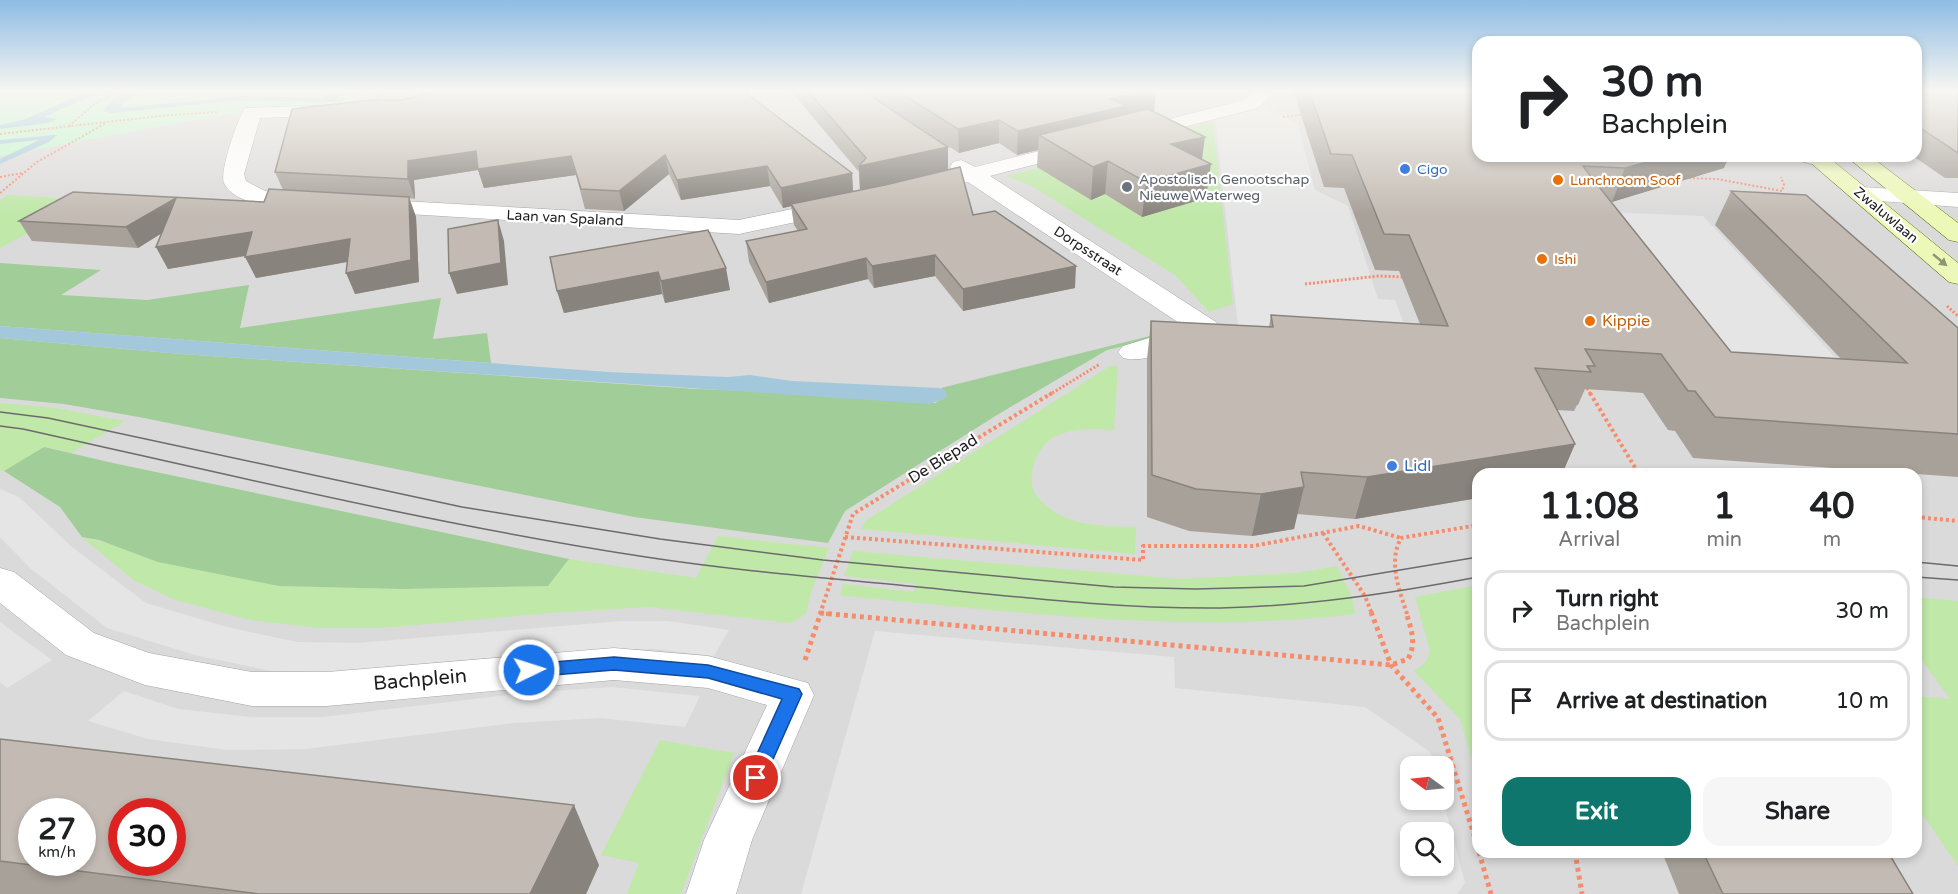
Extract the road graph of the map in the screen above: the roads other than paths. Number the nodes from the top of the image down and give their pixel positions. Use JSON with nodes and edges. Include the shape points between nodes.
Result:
{"nodes":[{"id":1,"x":246,"y":132,"type":"edge"},
{"id":2,"x":1141,"y":132,"type":"edge"},
{"id":3,"x":943,"y":155,"type":"edge"},
{"id":4,"x":1822,"y":162,"type":"edge"},
{"id":5,"x":1865,"y":162,"type":"edge"},
{"id":6,"x":970,"y":174,"type":"junction"},
{"id":7,"x":897,"y":193,"type":"edge"},
{"id":8,"x":1862,"y":194,"type":"junction"},
{"id":9,"x":1912,"y":198,"type":"junction"},
{"id":10,"x":1958,"y":200,"type":"edge"},
{"id":11,"x":852,"y":203,"type":"edge"},
{"id":12,"x":327,"y":204,"type":"edge"},
{"id":13,"x":351,"y":205,"type":"edge"},
{"id":14,"x":1958,"y":235,"type":"edge"},
{"id":15,"x":1958,"y":276,"type":"edge"},
{"id":16,"x":1133,"y":352,"type":"road end"},
{"id":17,"x":0,"y":582,"type":"edge"},
{"id":18,"x":711,"y":894,"type":"edge"}],
"edges":[{"from":1,"to":12,"type":"street","via":[[233,174],[238,189],[254,196]]},
{"from":2,"to":6,"type":"street"},
{"from":3,"to":6,"type":"street","name":"Dorpsstraat"},
{"from":4,"to":8,"type":"main road","name":"Zwaluwlaan"},
{"from":5,"to":9,"type":"main road","name":"Zwaluwlaan"},
{"from":6,"to":7,"type":"street"},
{"from":6,"to":16,"type":"street","name":"Dorpsstraat","via":[[1206,328]]},
{"from":8,"to":9,"type":"street"},
{"from":8,"to":15,"type":"main road","name":"Zwaluwlaan","one_way":true},
{"from":9,"to":10,"type":"street"},
{"from":9,"to":14,"type":"main road","name":"Zwaluwlaan"},
{"from":11,"to":13,"type":"street","name":"Laan van Spaland","via":[[739,227]]},
{"from":17,"to":18,"type":"street","name":"Bachplein","via":[[80,644],[145,669],[252,689],[327,689],[614,664],[708,672],[793,694],[728,840]]}]}
